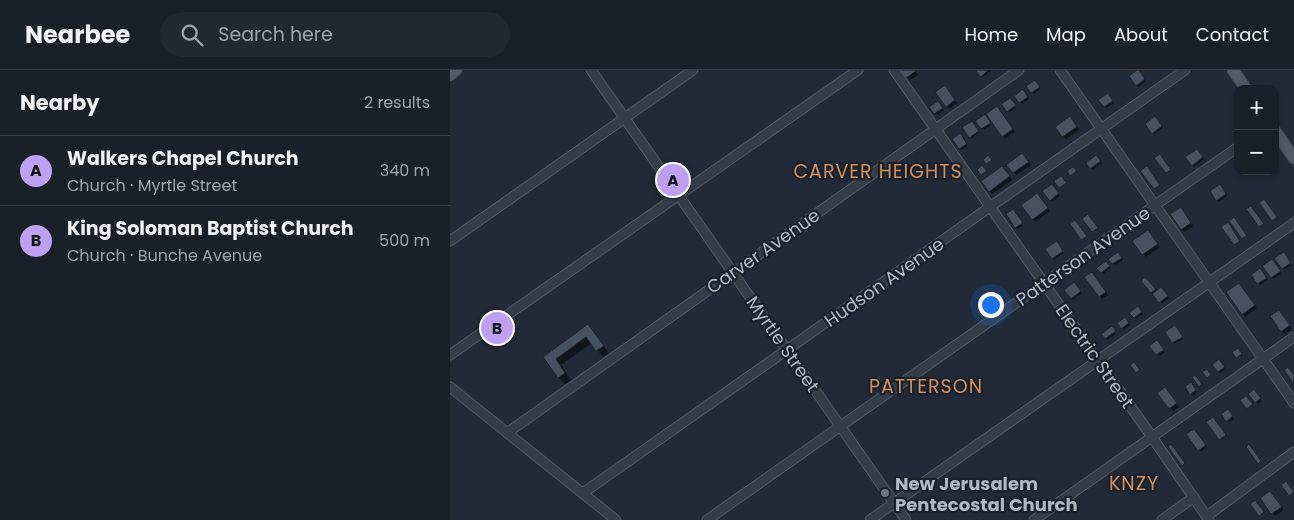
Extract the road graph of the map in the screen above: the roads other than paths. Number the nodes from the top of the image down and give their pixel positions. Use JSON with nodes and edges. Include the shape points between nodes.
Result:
{"nodes":[{"id":1,"x":456,"y":70,"type":"edge"},
{"id":2,"x":591,"y":70,"type":"edge"},
{"id":3,"x":693,"y":70,"type":"edge"},
{"id":4,"x":858,"y":70,"type":"edge"},
{"id":5,"x":894,"y":70,"type":"edge"},
{"id":6,"x":1019,"y":70,"type":"edge"},
{"id":7,"x":1060,"y":70,"type":"edge"},
{"id":8,"x":1184,"y":70,"type":"edge"},
{"id":9,"x":1234,"y":70,"type":"edge"},
{"id":10,"x":450,"y":74,"type":"edge"},
{"id":11,"x":1243,"y":85,"type":"edge"},
{"id":12,"x":625,"y":118,"type":"junction"},
{"id":13,"x":935,"y":129,"type":"junction"},
{"id":14,"x":1101,"y":129,"type":"junction"},
{"id":15,"x":1279,"y":137,"type":"edge"},
{"id":16,"x":1234,"y":150,"type":"edge"},
{"id":17,"x":1294,"y":158,"type":"edge"},
{"id":18,"x":679,"y":195,"type":"junction"},
{"id":19,"x":1155,"y":205,"type":"junction"},
{"id":20,"x":990,"y":207,"type":"junction"},
{"id":21,"x":1294,"y":223,"type":"edge"},
{"id":22,"x":450,"y":242,"type":"edge"},
{"id":23,"x":733,"y":273,"type":"junction"},
{"id":24,"x":1209,"y":282,"type":"junction"},
{"id":25,"x":1044,"y":283,"type":"junction"},
{"id":26,"x":1294,"y":337,"type":"edge"},
{"id":27,"x":787,"y":350,"type":"junction"},
{"id":28,"x":450,"y":355,"type":"edge"},
{"id":29,"x":1263,"y":359,"type":"junction"},
{"id":30,"x":1098,"y":360,"type":"junction"},
{"id":31,"x":450,"y":387,"type":"edge"},
{"id":32,"x":1294,"y":403,"type":"edge"},
{"id":33,"x":840,"y":426,"type":"junction"},
{"id":34,"x":507,"y":433,"type":"junction"},
{"id":35,"x":1152,"y":437,"type":"junction"},
{"id":36,"x":1294,"y":452,"type":"edge"},
{"id":37,"x":582,"y":493,"type":"junction"},
{"id":38,"x":1194,"y":497,"type":"junction"},
{"id":39,"x":894,"y":503,"type":"junction"},
{"id":40,"x":1208,"y":518,"type":"edge"},
{"id":41,"x":616,"y":520,"type":"edge"},
{"id":42,"x":707,"y":520,"type":"edge"},
{"id":43,"x":870,"y":520,"type":"edge"},
{"id":44,"x":906,"y":520,"type":"edge"},
{"id":45,"x":1034,"y":520,"type":"edge"},
{"id":46,"x":1162,"y":520,"type":"edge"}],
"edges":[{"from":1,"to":10,"type":"main road"},
{"from":2,"to":12,"type":"street","name":"Myrtle Street"},
{"from":3,"to":12,"type":"street"},
{"from":4,"to":18,"type":"street"},
{"from":5,"to":13,"type":"street","name":"Electric Street"},
{"from":6,"to":13,"type":"street","name":"Carver Avenue"},
{"from":7,"to":14,"type":"street"},
{"from":8,"to":14,"type":"street","name":"Hudson Avenue"},
{"from":9,"to":11,"type":"main road"},
{"from":12,"to":18,"type":"street","name":"Myrtle Street"},
{"from":12,"to":22,"type":"street"},
{"from":13,"to":20,"type":"street","name":"Electric Street"},
{"from":13,"to":23,"type":"street","name":"Carver Avenue"},
{"from":14,"to":19,"type":"street"},
{"from":14,"to":20,"type":"street","name":"Hudson Avenue"},
{"from":15,"to":17,"type":"main road"},
{"from":16,"to":19,"type":"street","name":"Patterson Avenue"},
{"from":18,"to":23,"type":"street","name":"Myrtle Street"},
{"from":18,"to":28,"type":"street"},
{"from":19,"to":24,"type":"street"},
{"from":19,"to":25,"type":"street","name":"Patterson Avenue"},
{"from":20,"to":25,"type":"street","name":"Electric Street"},
{"from":20,"to":27,"type":"street","name":"Hudson Avenue"},
{"from":21,"to":24,"type":"street"},
{"from":23,"to":27,"type":"street","name":"Myrtle Street"},
{"from":23,"to":34,"type":"street","name":"Carver Avenue"},
{"from":24,"to":29,"type":"street"},
{"from":24,"to":30,"type":"street"},
{"from":25,"to":30,"type":"street","name":"Electric Street"},
{"from":25,"to":33,"type":"street","name":"Patterson Avenue"},
{"from":26,"to":29,"type":"street"},
{"from":27,"to":33,"type":"street","name":"Myrtle Street"},
{"from":27,"to":37,"type":"street","name":"Hudson Avenue"},
{"from":29,"to":32,"type":"street"},
{"from":29,"to":35,"type":"street"},
{"from":30,"to":35,"type":"street","name":"Electric Street"},
{"from":30,"to":39,"type":"street"},
{"from":31,"to":34,"type":"street"},
{"from":33,"to":39,"type":"street","name":"Myrtle Street"},
{"from":33,"to":42,"type":"street","name":"Patterson Avenue"},
{"from":34,"to":37,"type":"street"},
{"from":35,"to":38,"type":"street","name":"Electric Street"},
{"from":35,"to":45,"type":"street"},
{"from":36,"to":40,"type":"street"},
{"from":37,"to":41,"type":"street"},
{"from":38,"to":40,"type":"street","name":"Electric Street"},
{"from":38,"to":46,"type":"street"},
{"from":39,"to":43,"type":"street"},
{"from":39,"to":44,"type":"street","name":"Myrtle Street"}]}
